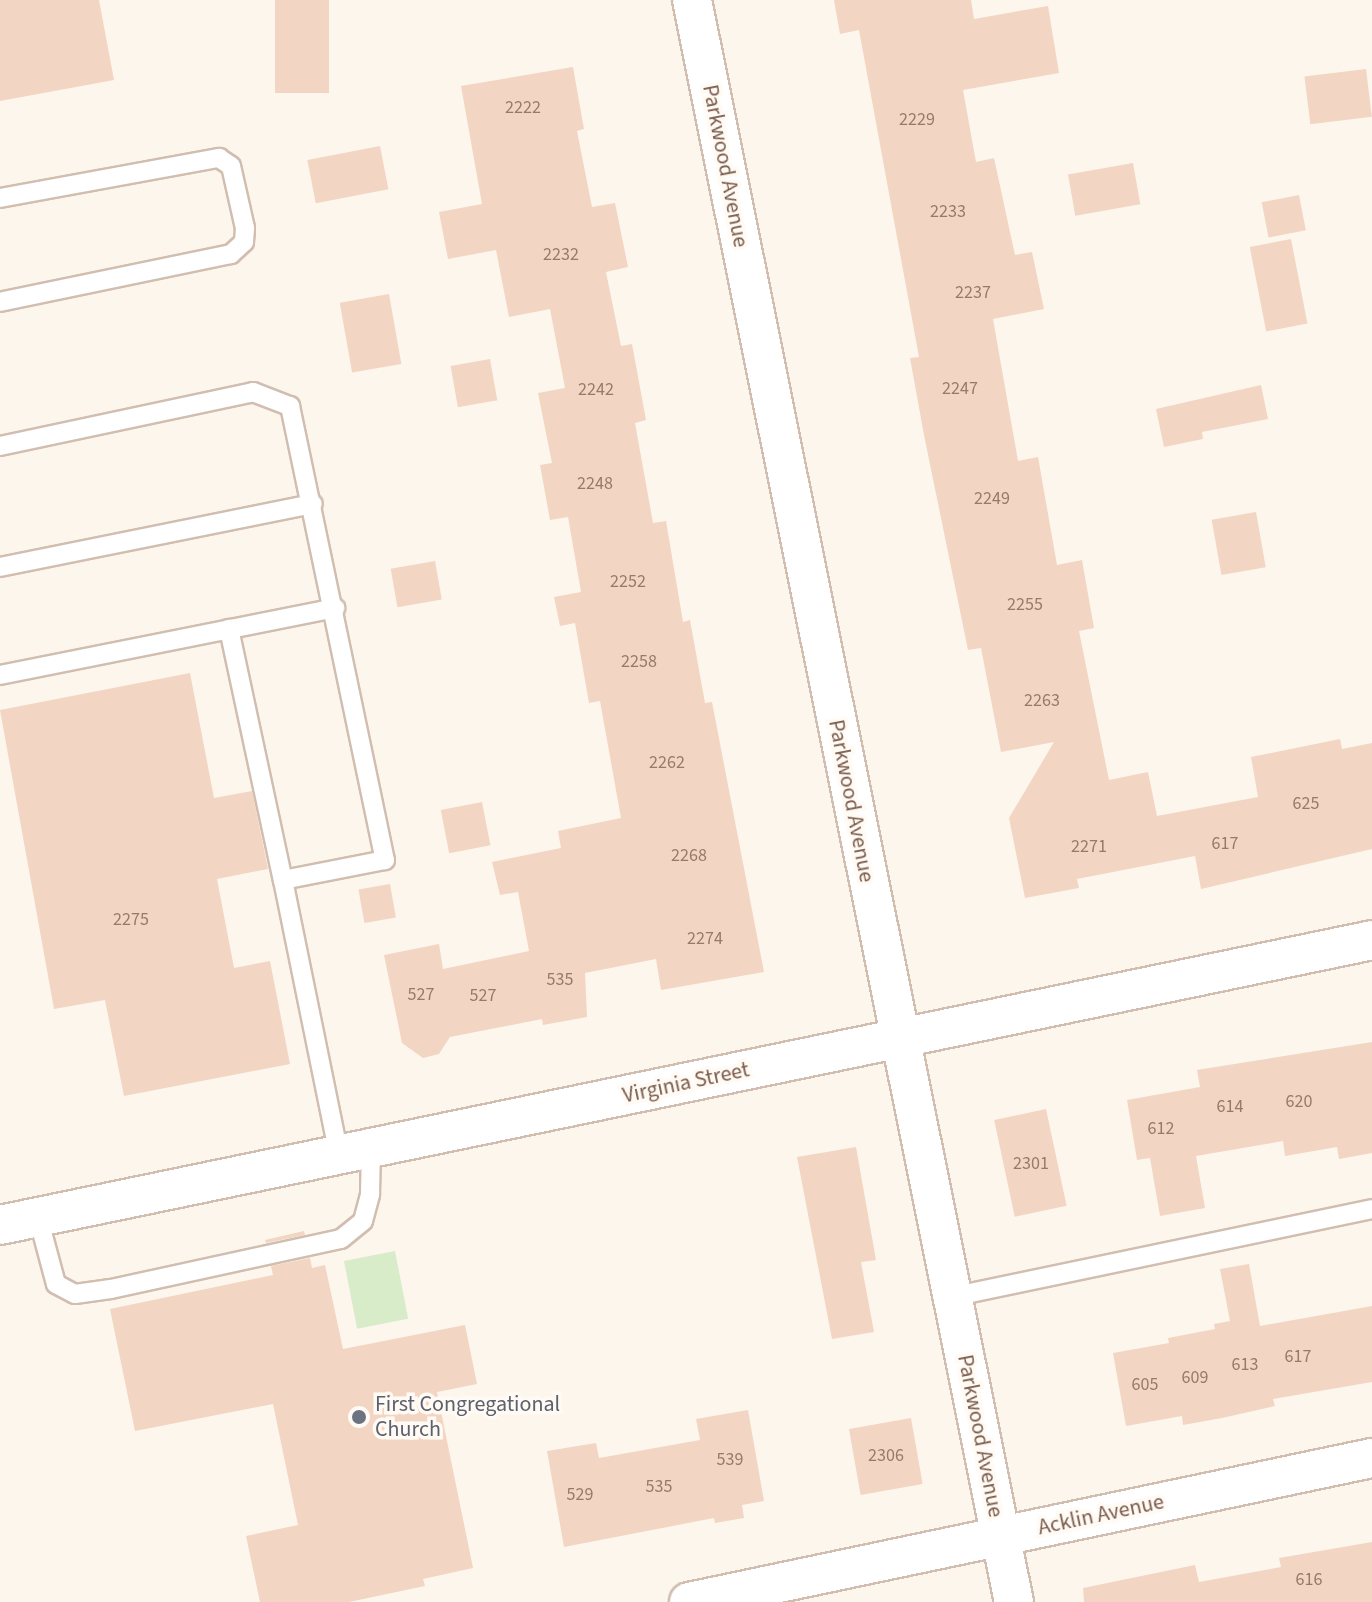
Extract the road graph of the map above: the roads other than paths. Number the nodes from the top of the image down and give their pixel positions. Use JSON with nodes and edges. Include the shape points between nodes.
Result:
{"nodes":[{"id":1,"x":692,"y":0,"type":"edge"},
{"id":2,"x":0,"y":198,"type":"edge"},
{"id":3,"x":0,"y":302,"type":"edge"},
{"id":4,"x":0,"y":446,"type":"edge"},
{"id":5,"x":313,"y":504,"type":"junction"},
{"id":6,"x":0,"y":567,"type":"edge"},
{"id":7,"x":335,"y":608,"type":"junction"},
{"id":8,"x":229,"y":629,"type":"junction"},
{"id":9,"x":0,"y":675,"type":"edge"},
{"id":10,"x":283,"y":880,"type":"junction"},
{"id":11,"x":1372,"y":940,"type":"edge"},
{"id":12,"x":899,"y":1039,"type":"junction"},
{"id":13,"x":355,"y":1152,"type":"junction"},
{"id":14,"x":1372,"y":1209,"type":"edge"},
{"id":15,"x":38,"y":1217,"type":"junction"},
{"id":16,"x":0,"y":1225,"type":"edge"},
{"id":17,"x":951,"y":1297,"type":"junction"},
{"id":18,"x":1372,"y":1458,"type":"edge"},
{"id":19,"x":1000,"y":1537,"type":"junction"},
{"id":20,"x":689,"y":1602,"type":"edge"},
{"id":21,"x":1014,"y":1602,"type":"edge"}],
"edges":[{"from":1,"to":12,"type":"street","name":"Parkwood Avenue"},
{"from":2,"to":3,"type":"lane","via":[[219,158],[231,166],[245,228],[244,242],[231,254]]},
{"from":4,"to":5,"type":"lane","via":[[253,392],[290,406]]},
{"from":5,"to":6,"type":"lane"},
{"from":5,"to":7,"type":"lane"},
{"from":7,"to":8,"type":"lane"},
{"from":7,"to":10,"type":"lane","via":[[385,860]]},
{"from":8,"to":9,"type":"lane"},
{"from":8,"to":10,"type":"lane"},
{"from":10,"to":13,"type":"lane"},
{"from":11,"to":12,"type":"street","name":"Virginia Street"},
{"from":12,"to":13,"type":"street","name":"Virginia Street"},
{"from":12,"to":17,"type":"street","name":"Parkwood Avenue"},
{"from":13,"to":15,"type":"street","name":"Virginia Street"},
{"from":13,"to":15,"type":"lane","via":[[370,1194],[363,1221],[341,1239],[111,1289],[75,1294],[56,1284]]},
{"from":14,"to":17,"type":"lane"},
{"from":15,"to":16,"type":"street","name":"Virginia Street"},
{"from":17,"to":19,"type":"street","name":"Parkwood Avenue"},
{"from":18,"to":19,"type":"street","name":"Acklin Avenue"},
{"from":19,"to":20,"type":"street","name":"Acklin Avenue"},
{"from":19,"to":21,"type":"street","name":"Parkwood Avenue"}]}
